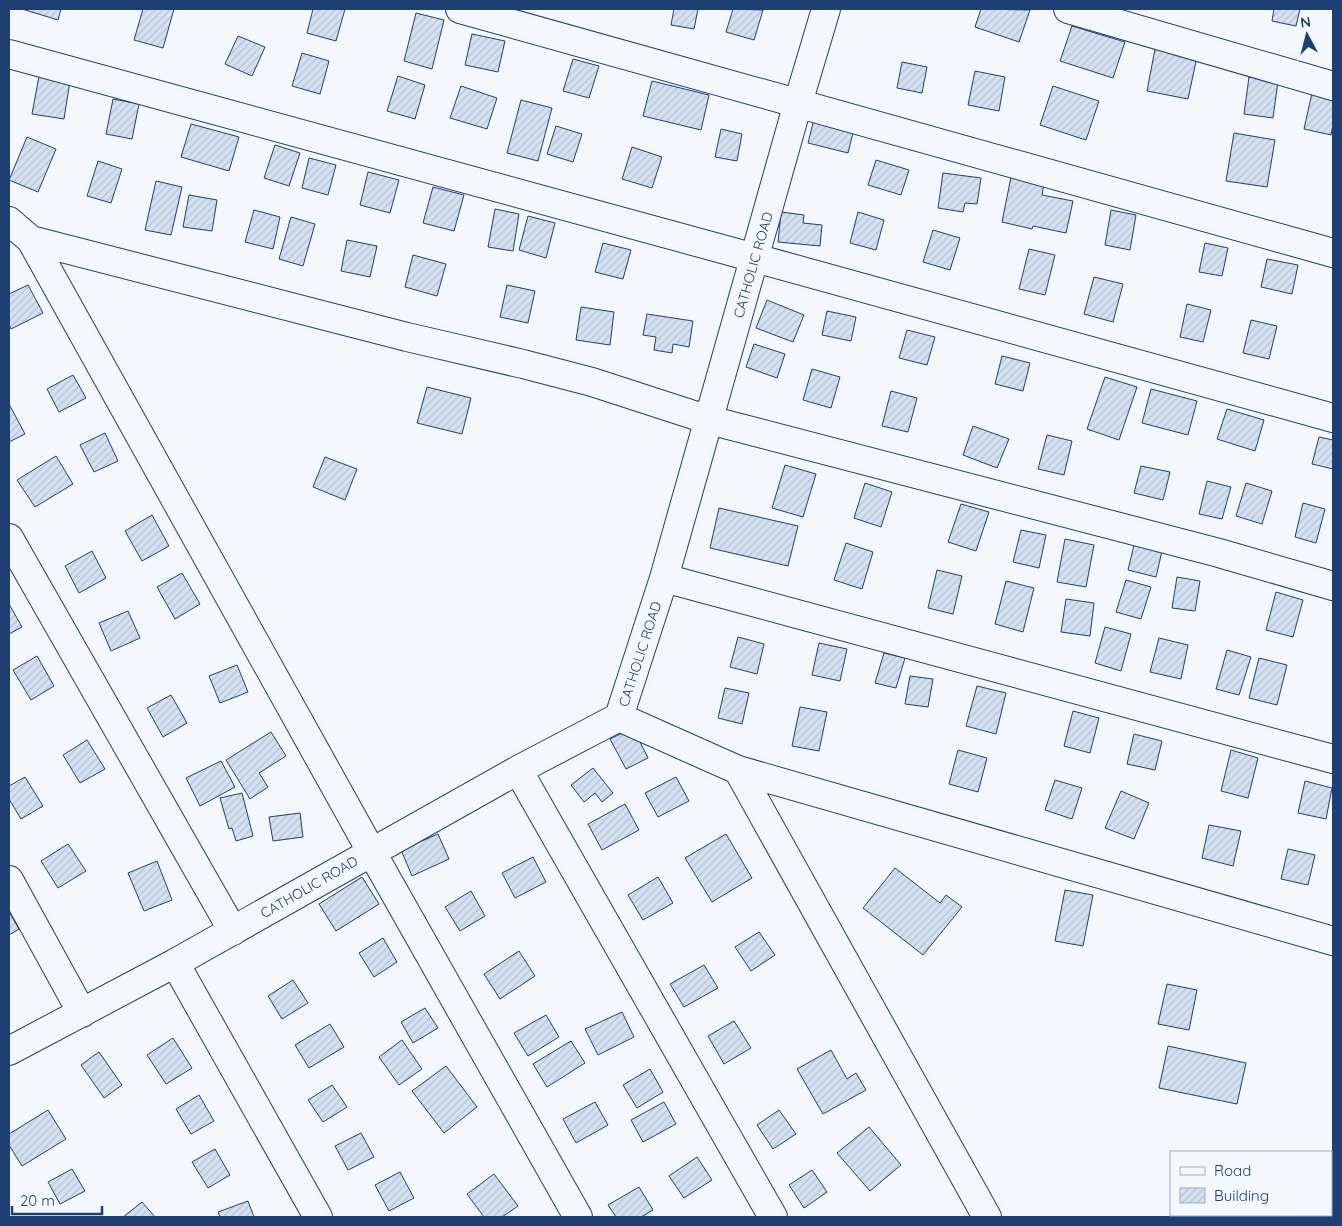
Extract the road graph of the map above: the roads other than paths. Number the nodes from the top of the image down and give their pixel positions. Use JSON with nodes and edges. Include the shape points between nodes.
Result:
{"nodes":[{"id":1,"x":460,"y":9,"type":"edge"},
{"id":2,"x":826,"y":9,"type":"edge"},
{"id":3,"x":1068,"y":9,"type":"edge"},
{"id":4,"x":9,"y":54,"type":"edge"},
{"id":5,"x":1333,"y":86,"type":"edge"},
{"id":6,"x":798,"y":103,"type":"junction"},
{"id":7,"x":9,"y":221,"type":"edge"},
{"id":8,"x":31,"y":240,"type":"junction"},
{"id":9,"x":1333,"y":254,"type":"edge"},
{"id":10,"x":755,"y":258,"type":"junction"},
{"id":11,"x":1333,"y":418,"type":"edge"},
{"id":12,"x":709,"y":420,"type":"junction"},
{"id":13,"x":9,"y":538,"type":"edge"},
{"id":14,"x":664,"y":578,"type":"junction"},
{"id":15,"x":1333,"y":586,"type":"edge"},
{"id":16,"x":619,"y":717,"type":"junction"},
{"id":17,"x":1333,"y":759,"type":"edge"},
{"id":18,"x":518,"y":770,"type":"junction"},
{"id":19,"x":738,"y":770,"type":"junction"},
{"id":20,"x":371,"y":852,"type":"junction"},
{"id":21,"x":9,"y":880,"type":"edge"},
{"id":22,"x":233,"y":931,"type":"junction"},
{"id":23,"x":1333,"y":941,"type":"edge"},
{"id":24,"x":175,"y":963,"type":"junction"},
{"id":25,"x":82,"y":1013,"type":"junction"},
{"id":26,"x":9,"y":1051,"type":"edge"},
{"id":27,"x":318,"y":1217,"type":"edge"},
{"id":28,"x":578,"y":1217,"type":"edge"},
{"id":29,"x":773,"y":1217,"type":"edge"},
{"id":30,"x":987,"y":1217,"type":"edge"}],
"edges":[{"from":1,"to":6,"type":"street"},
{"from":2,"to":6,"type":"street","name":"CATHOLIC ROAD"},
{"from":3,"to":5,"type":"street"},
{"from":4,"to":10,"type":"street"},
{"from":6,"to":9,"type":"street"},
{"from":6,"to":10,"type":"street","name":"CATHOLIC ROAD"},
{"from":7,"to":8,"type":"street"},
{"from":8,"to":12,"type":"street","via":[[592,382]]},
{"from":8,"to":20,"type":"street"},
{"from":10,"to":11,"type":"street"},
{"from":10,"to":12,"type":"street","name":"CATHOLIC ROAD"},
{"from":12,"to":14,"type":"street","name":"CATHOLIC ROAD"},
{"from":12,"to":15,"type":"street","via":[[1219,553]]},
{"from":13,"to":22,"type":"street"},
{"from":14,"to":16,"type":"street","name":"CATHOLIC ROAD"},
{"from":14,"to":17,"type":"street"},
{"from":16,"to":18,"type":"street","name":"CATHOLIC ROAD"},
{"from":16,"to":19,"type":"street"},
{"from":18,"to":20,"type":"street","name":"CATHOLIC ROAD"},
{"from":18,"to":29,"type":"street"},
{"from":19,"to":23,"type":"street"},
{"from":19,"to":30,"type":"street"},
{"from":20,"to":22,"type":"street","name":"CATHOLIC ROAD"},
{"from":20,"to":28,"type":"street"},
{"from":21,"to":25,"type":"street"},
{"from":22,"to":24,"type":"street","name":"CATHOLIC ROAD"},
{"from":24,"to":25,"type":"street","name":"CATHOLIC ROAD"},
{"from":24,"to":27,"type":"street"},
{"from":25,"to":26,"type":"street","name":"CATHOLIC ROAD"}]}
